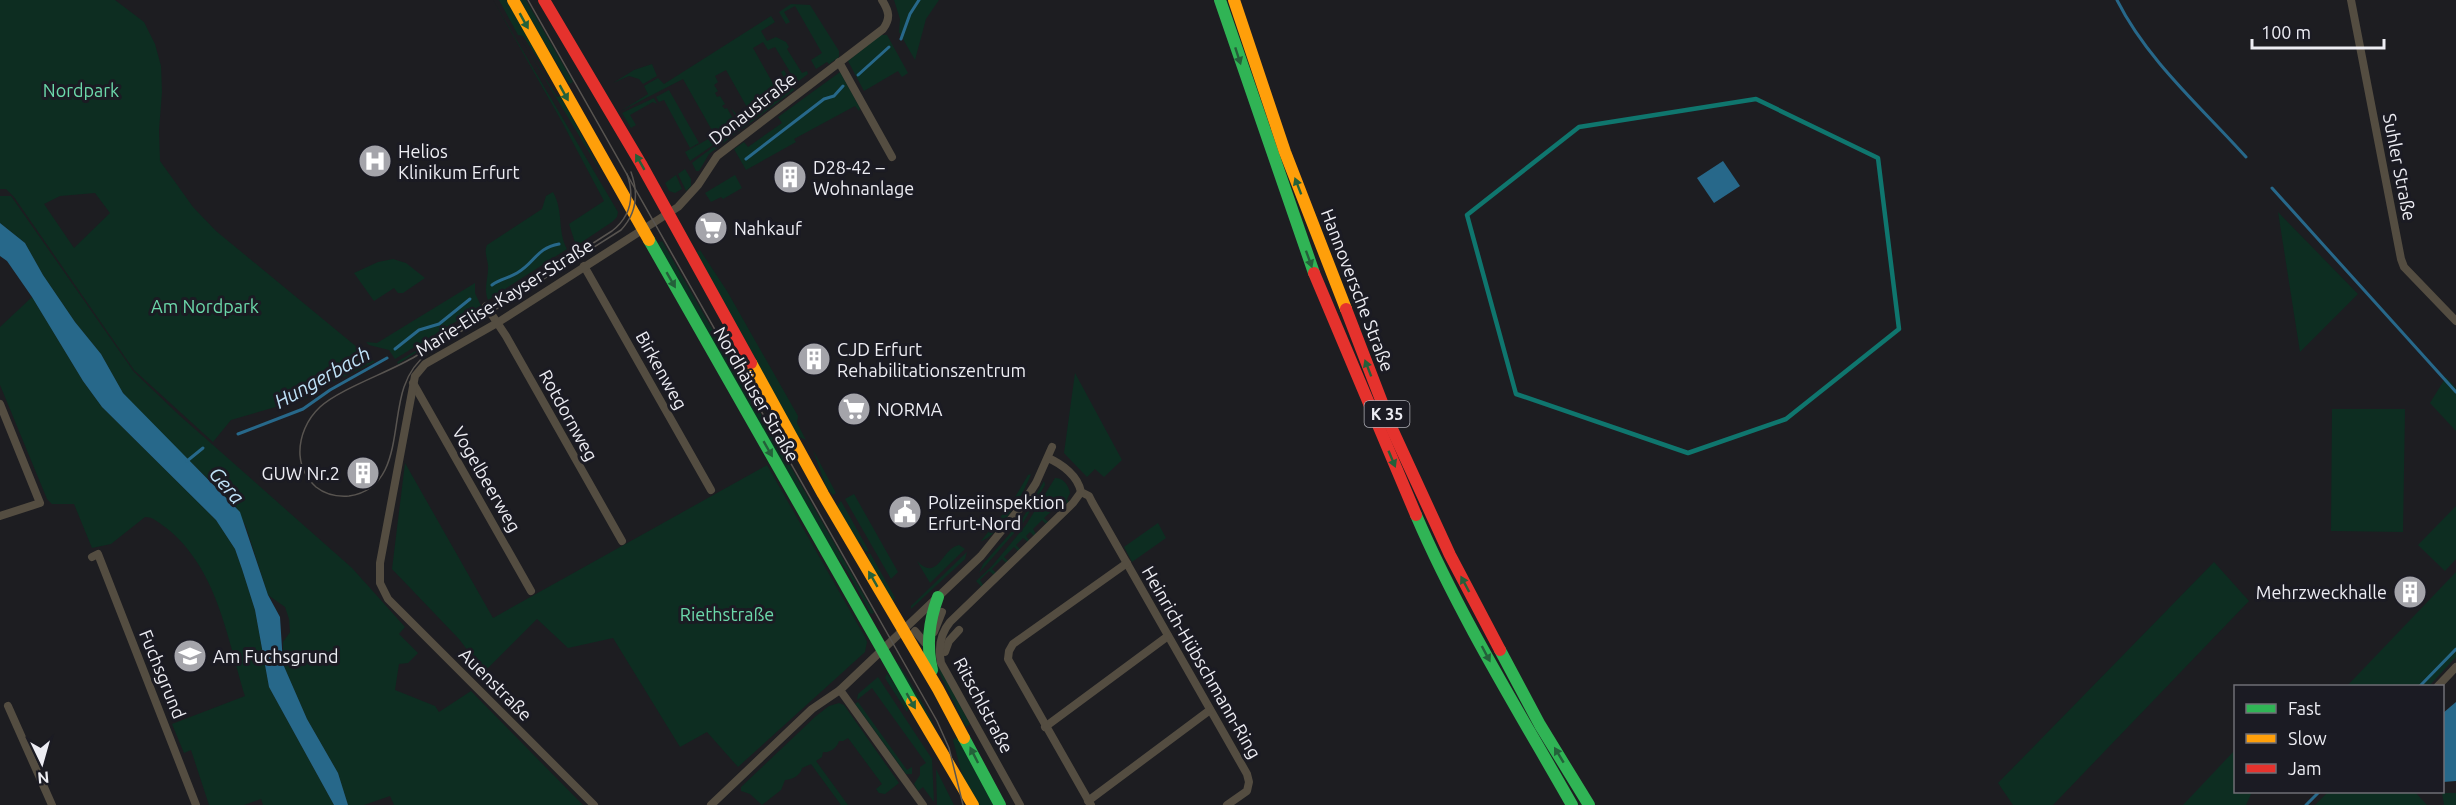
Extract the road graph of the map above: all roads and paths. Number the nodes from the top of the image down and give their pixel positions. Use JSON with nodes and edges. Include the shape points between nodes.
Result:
{"nodes":[{"id":1,"x":513,"y":0,"type":"edge"},
{"id":2,"x":544,"y":0,"type":"edge"},
{"id":3,"x":882,"y":0,"type":"edge"},
{"id":4,"x":1220,"y":0,"type":"edge"},
{"id":5,"x":1234,"y":0,"type":"edge"},
{"id":6,"x":2352,"y":0,"type":"edge"},
{"id":7,"x":839,"y":62,"type":"junction"},
{"id":8,"x":892,"y":157,"type":"dead end"},
{"id":9,"x":669,"y":214,"type":"junction"},
{"id":10,"x":642,"y":229,"type":"junction"},
{"id":11,"x":584,"y":266,"type":"junction"},
{"id":12,"x":486,"y":306,"type":"dead end"},
{"id":13,"x":2456,"y":321,"type":"edge"},
{"id":14,"x":497,"y":323,"type":"junction"},
{"id":15,"x":413,"y":383,"type":"junction"},
{"id":16,"x":0,"y":404,"type":"edge"},
{"id":17,"x":1052,"y":447,"type":"dead end"},
{"id":18,"x":1048,"y":458,"type":"junction"},
{"id":19,"x":711,"y":490,"type":"dead end"},
{"id":20,"x":1081,"y":492,"type":"junction"},
{"id":21,"x":0,"y":516,"type":"edge"},
{"id":22,"x":622,"y":541,"type":"dead end"},
{"id":23,"x":95,"y":556,"type":"dead end"},
{"id":24,"x":1127,"y":562,"type":"junction"},
{"id":25,"x":380,"y":583,"type":"joint"},
{"id":26,"x":531,"y":591,"type":"dead end"},
{"id":27,"x":938,"y":597,"type":"junction"},
{"id":28,"x":942,"y":612,"type":"dead end"},
{"id":29,"x":909,"y":630,"type":"junction"},
{"id":30,"x":959,"y":630,"type":"dead end"},
{"id":31,"x":1168,"y":636,"type":"junction"},
{"id":32,"x":933,"y":648,"type":"junction"},
{"id":33,"x":882,"y":650,"type":"junction"},
{"id":34,"x":2456,"y":667,"type":"edge"},
{"id":35,"x":2440,"y":685,"type":"edge"},
{"id":36,"x":938,"y":689,"type":"junction"},
{"id":37,"x":840,"y":690,"type":"junction"},
{"id":38,"x":8,"y":706,"type":"dead end"},
{"id":39,"x":1210,"y":710,"type":"junction"},
{"id":40,"x":1045,"y":727,"type":"junction"},
{"id":41,"x":1089,"y":803,"type":"edge"},
{"id":42,"x":52,"y":805,"type":"edge"},
{"id":43,"x":196,"y":805,"type":"edge"},
{"id":44,"x":594,"y":805,"type":"edge"},
{"id":45,"x":711,"y":805,"type":"edge"},
{"id":46,"x":923,"y":805,"type":"edge"},
{"id":47,"x":973,"y":805,"type":"edge"},
{"id":48,"x":1000,"y":805,"type":"edge"},
{"id":49,"x":1020,"y":805,"type":"edge"},
{"id":50,"x":1227,"y":805,"type":"edge"},
{"id":51,"x":1572,"y":805,"type":"edge"},
{"id":52,"x":1589,"y":805,"type":"edge"}],
"edges":[{"from":1,"to":10,"type":"main road","name":"Nordhäuser Straße","one_way":true},
{"from":9,"to":2,"type":"main road","name":"Nordhäuser Straße","one_way":true},
{"from":3,"to":7,"type":"street","name":"Donaustraße","via":[[889,14],[886,25]]},
{"from":4,"to":51,"type":"main road","name":"Hannoversche Straße","number":"K 35","one_way":true,"via":[[1315,276],[1428,542]]},
{"from":52,"to":5,"type":"main road","name":"Hannoversche Straße","number":"K 35","one_way":true,"via":[[1540,725],[1450,555],[1394,431],[1285,152]]},
{"from":6,"to":13,"type":"street","name":"Suhler Straße","via":[[2401,259],[2404,267]]},
{"from":7,"to":8,"type":"street"},
{"from":7,"to":9,"type":"street","name":"Donaustraße","via":[[717,156],[689,196]]},
{"from":9,"to":10,"type":"street","name":"Marie-Elise-Kayser-Straße"},
{"from":29,"to":9,"type":"main road","name":"Nordhäuser Straße","one_way":true,"via":[[823,494]]},
{"from":10,"to":11,"type":"street","name":"Marie-Elise-Kayser-Straße"},
{"from":10,"to":33,"type":"main road","name":"Nordhäuser Straße","one_way":true},
{"from":11,"to":14,"type":"street","name":"Marie-Elise-Kayser-Straße"},
{"from":11,"to":19,"type":"street","name":"Birkenweg"},
{"from":12,"to":14,"type":"street","name":"Rotdornweg"},
{"from":14,"to":15,"type":"street","name":"Marie-Elise-Kayser-Straße","via":[[425,364]]},
{"from":14,"to":22,"type":"street","name":"Rotdornweg"},
{"from":15,"to":25,"type":"street","name":"Marie-Elise-Kayser-Straße","via":[[380,563]]},
{"from":15,"to":26,"type":"street","name":"Vogelbeerweg"},
{"from":16,"to":21,"type":"street","via":[[40,503]]},
{"from":17,"to":18,"type":"street"},
{"from":18,"to":20,"type":"street","name":"Heinrich-Hübschmann-Ring","via":[[1073,476]]},
{"from":18,"to":27,"type":"street","via":[[1009,522],[981,556]]},
{"from":20,"to":24,"type":"street","name":"Heinrich-Hübschmann-Ring","via":[[1089,496]]},
{"from":20,"to":49,"type":"street","name":"Ritschlstraße","via":[[950,622],[941,636],[941,663]]},
{"from":23,"to":43,"type":"street","name":"Fuchsgrund"},
{"from":24,"to":31,"type":"street","name":"Heinrich-Hübschmann-Ring"},
{"from":24,"to":40,"type":"street","name":"Heinrich-Hübschmann-Ring","via":[[1008,651],[1008,659]]},
{"from":25,"to":44,"type":"street","name":"Auenstraße","via":[[388,599]]},
{"from":27,"to":29,"type":"street"},
{"from":27,"to":36,"type":"main road","via":[[928,645]]},
{"from":28,"to":32,"type":"street"},
{"from":29,"to":32,"type":"street","name":"Nordhäuser Straße"},
{"from":29,"to":33,"type":"street"},
{"from":29,"to":36,"type":"main road","name":"Nordhäuser Straße"},
{"from":30,"to":32,"type":"street","name":"Ritschlstraße"},
{"from":31,"to":39,"type":"street","name":"Heinrich-Hübschmann-Ring"},
{"from":31,"to":40,"type":"street"},
{"from":33,"to":37,"type":"street"},
{"from":33,"to":47,"type":"main road","name":"Nordhäuser Straße","one_way":true},
{"from":34,"to":35,"type":"street"},
{"from":48,"to":36,"type":"main road","name":"Nordhäuser Straße","one_way":true},
{"from":37,"to":45,"type":"street","via":[[812,709]]},
{"from":37,"to":46,"type":"street"},
{"from":38,"to":42,"type":"street"},
{"from":39,"to":41,"type":"street"},
{"from":39,"to":50,"type":"street","name":"Heinrich-Hübschmann-Ring","via":[[1249,782],[1247,791]]},
{"from":40,"to":41,"type":"street","name":"Heinrich-Hübschmann-Ring"}]}
